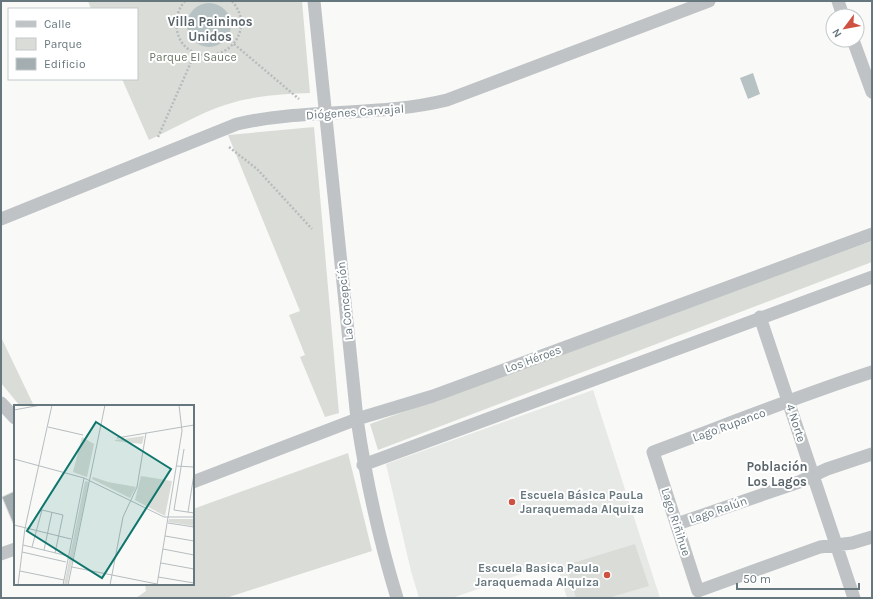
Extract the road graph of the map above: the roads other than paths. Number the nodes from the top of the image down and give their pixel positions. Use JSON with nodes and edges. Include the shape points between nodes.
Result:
{"nodes":[{"id":1,"x":314,"y":1,"type":"edge"},
{"id":2,"x":709,"y":1,"type":"edge"},
{"id":3,"x":855,"y":48,"type":"edge"},
{"id":4,"x":872,"y":92,"type":"edge"},
{"id":5,"x":325,"y":114,"type":"junction"},
{"id":6,"x":1,"y":219,"type":"edge"},
{"id":7,"x":872,"y":234,"type":"edge"},
{"id":8,"x":871,"y":280,"type":"edge"},
{"id":9,"x":760,"y":317,"type":"junction"},
{"id":10,"x":872,"y":372,"type":"edge"},
{"id":11,"x":788,"y":401,"type":"junction"},
{"id":12,"x":1,"y":403,"type":"edge"},
{"id":13,"x":14,"y":417,"type":"edge"},
{"id":14,"x":357,"y":419,"type":"junction"},
{"id":15,"x":653,"y":452,"type":"joint"},
{"id":16,"x":872,"y":454,"type":"edge"},
{"id":17,"x":364,"y":464,"type":"junction"},
{"id":18,"x":813,"y":475,"type":"junction"},
{"id":19,"x":194,"y":482,"type":"edge"},
{"id":20,"x":677,"y":524,"type":"junction"},
{"id":21,"x":872,"y":537,"type":"edge"},
{"id":22,"x":836,"y":545,"type":"junction"},
{"id":23,"x":14,"y":549,"type":"edge"},
{"id":24,"x":1,"y":554,"type":"edge"},
{"id":25,"x":397,"y":598,"type":"edge"},
{"id":26,"x":854,"y":598,"type":"edge"}],
"edges":[{"from":1,"to":5,"type":"street","name":"La Concepción"},
{"from":2,"to":5,"type":"street","name":"Diógenes Carvajal","via":[[447,100],[402,109]]},
{"from":3,"to":4,"type":"street"},
{"from":5,"to":6,"type":"street","name":"Diógenes Carvajal","via":[[268,118],[223,128]]},
{"from":5,"to":14,"type":"street","name":"La Concepción"},
{"from":7,"to":14,"type":"street","name":"Los Héroes","via":[[433,396]]},
{"from":8,"to":9,"type":"street"},
{"from":9,"to":11,"type":"street","name":"4 Norte"},
{"from":9,"to":17,"type":"street"},
{"from":10,"to":11,"type":"street","name":"Lago Rupanco"},
{"from":11,"to":15,"type":"street","name":"Lago Rupanco"},
{"from":11,"to":18,"type":"street","name":"4 Norte"},
{"from":12,"to":13,"type":"street"},
{"from":14,"to":17,"type":"street","name":"La Concepción"},
{"from":14,"to":19,"type":"street","name":"Los Héroes"},
{"from":15,"to":20,"type":"street","name":"Lago Riñihue"},
{"from":16,"to":18,"type":"street","name":"Lago Ralún"},
{"from":17,"to":25,"type":"street","name":"La Concepción","via":[[377,526]]},
{"from":18,"to":20,"type":"street","name":"Lago Ralún"},
{"from":18,"to":22,"type":"street","name":"4 Norte"},
{"from":20,"to":22,"type":"street","name":"Lago Riñihue","via":[[698,591],[820,547]]},
{"from":21,"to":22,"type":"street"},
{"from":22,"to":26,"type":"street","name":"4 Norte"},
{"from":23,"to":24,"type":"street"}]}
